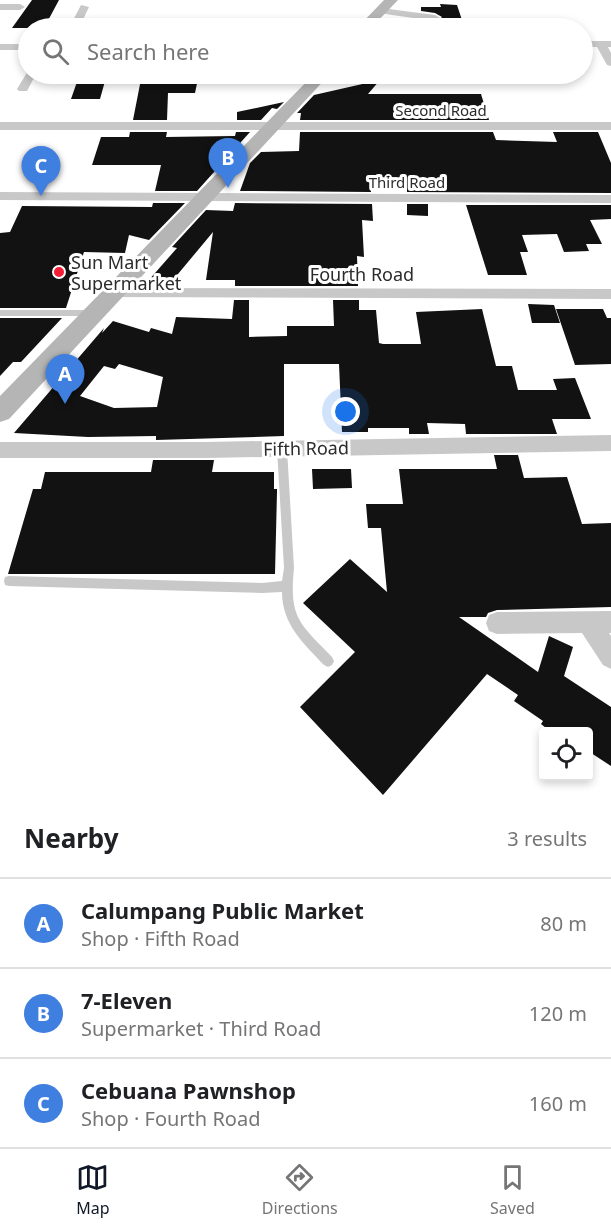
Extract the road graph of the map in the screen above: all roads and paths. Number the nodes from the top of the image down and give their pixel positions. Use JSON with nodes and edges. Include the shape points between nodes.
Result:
{"nodes":[{"id":1,"x":391,"y":0,"type":"edge"},
{"id":2,"x":0,"y":7,"type":"edge"},
{"id":3,"x":20,"y":7,"type":"dead end"},
{"id":4,"x":84,"y":7,"type":"dead end"},
{"id":5,"x":381,"y":11,"type":"junction"},
{"id":6,"x":79,"y":18,"type":"edge"},
{"id":7,"x":374,"y":18,"type":"edge"},
{"id":8,"x":435,"y":18,"type":"dead end"},
{"id":9,"x":606,"y":44,"type":"edge"},
{"id":10,"x":0,"y":47,"type":"edge"},
{"id":11,"x":18,"y":47,"type":"edge"},
{"id":12,"x":611,"y":63,"type":"edge"},
{"id":13,"x":26,"y":84,"type":"edge"},
{"id":14,"x":312,"y":84,"type":"edge"},
{"id":15,"x":23,"y":89,"type":"dead end"},
{"id":16,"x":0,"y":126,"type":"edge"},
{"id":17,"x":611,"y":126,"type":"edge"},
{"id":18,"x":271,"y":127,"type":"junction"},
{"id":19,"x":0,"y":196,"type":"edge"},
{"id":20,"x":204,"y":198,"type":"junction"},
{"id":21,"x":611,"y":199,"type":"edge"},
{"id":22,"x":113,"y":293,"type":"junction"},
{"id":23,"x":611,"y":294,"type":"edge"},
{"id":24,"x":0,"y":313,"type":"edge"},
{"id":25,"x":94,"y":313,"type":"junction"},
{"id":26,"x":0,"y":412,"type":"edge"},
{"id":27,"x":611,"y":443,"type":"edge"},
{"id":28,"x":282,"y":449,"type":"junction"},
{"id":29,"x":0,"y":450,"type":"edge"},
{"id":30,"x":9,"y":582,"type":"dead end"},
{"id":31,"x":287,"y":586,"type":"junction"},
{"id":32,"x":496,"y":623,"type":"dead end"},
{"id":33,"x":600,"y":623,"type":"edge"},
{"id":34,"x":611,"y":657,"type":"edge"},
{"id":35,"x":328,"y":661,"type":"dead end"}],
"edges":[{"from":1,"to":5,"type":"street"},
{"from":2,"to":3,"type":"street"},
{"from":4,"to":6,"type":"street"},
{"from":5,"to":7,"type":"street"},
{"from":5,"to":8,"type":"street"},
{"from":9,"to":12,"type":"street"},
{"from":10,"to":11,"type":"street"},
{"from":13,"to":15,"type":"street"},
{"from":14,"to":18,"type":"street"},
{"from":16,"to":18,"type":"street","name":"Second Road"},
{"from":17,"to":18,"type":"street","name":"Second Road"},
{"from":18,"to":20,"type":"street"},
{"from":19,"to":20,"type":"street","name":"Third Road"},
{"from":20,"to":21,"type":"street","name":"Third Road"},
{"from":20,"to":22,"type":"street"},
{"from":22,"to":23,"type":"street","name":"Fourth Road"},
{"from":22,"to":25,"type":"street"},
{"from":24,"to":25,"type":"lane"},
{"from":25,"to":26,"type":"street"},
{"from":27,"to":28,"type":"street","name":"Fifth Road"},
{"from":28,"to":29,"type":"street","name":"Fifth Road"},
{"from":28,"to":31,"type":"lane"},
{"from":30,"to":31,"type":"lane"},
{"from":31,"to":35,"type":"lane","via":[[289,614]]},
{"from":32,"to":33,"type":"street"},
{"from":33,"to":34,"type":"street"}]}
